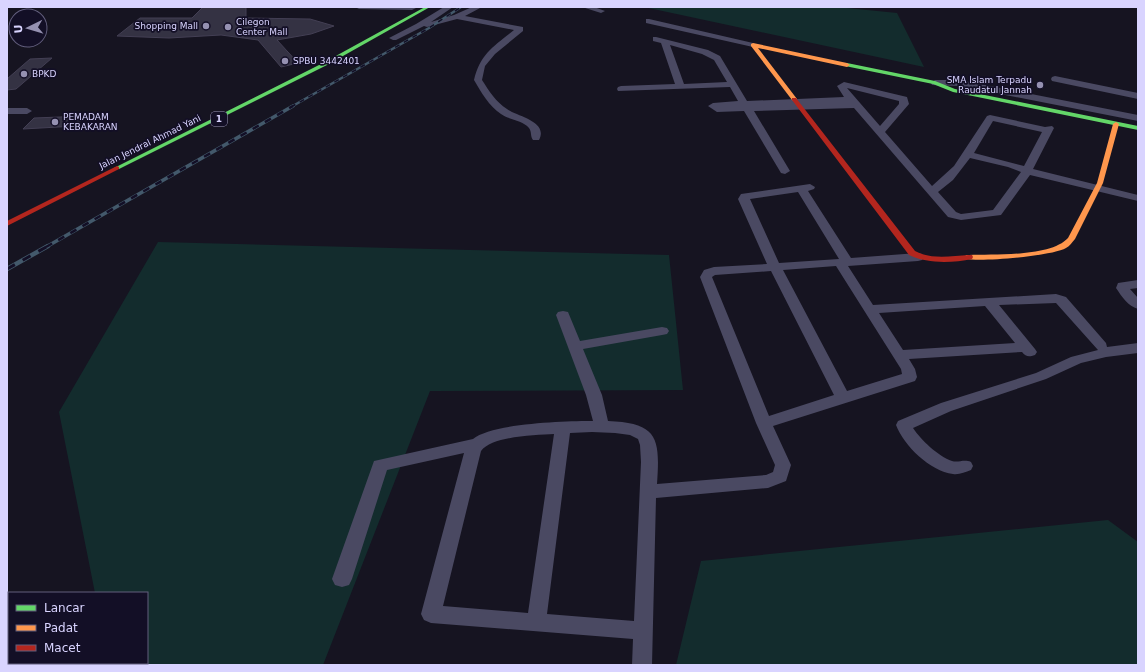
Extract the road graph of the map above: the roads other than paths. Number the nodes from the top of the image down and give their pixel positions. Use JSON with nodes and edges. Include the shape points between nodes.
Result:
{"nodes":[{"id":1,"x":359,"y":7,"type":"edge"},
{"id":2,"x":428,"y":7,"type":"edge"},
{"id":3,"x":449,"y":7,"type":"edge"},
{"id":4,"x":478,"y":7,"type":"edge"},
{"id":5,"x":586,"y":7,"type":"edge"},
{"id":6,"x":413,"y":8,"type":"edge"},
{"id":7,"x":601,"y":11,"type":"dead end"},
{"id":8,"x":457,"y":17,"type":"junction"},
{"id":9,"x":649,"y":21,"type":"dead end"},
{"id":10,"x":419,"y":26,"type":"junction"},
{"id":11,"x":393,"y":38,"type":"dead end"},
{"id":12,"x":753,"y":45,"type":"junction"},
{"id":13,"x":1055,"y":79,"type":"dead end"},
{"id":14,"x":935,"y":83,"type":"junction"},
{"id":15,"x":960,"y":83,"type":"junction"},
{"id":16,"x":733,"y":84,"type":"junction"},
{"id":17,"x":680,"y":86,"type":"junction"},
{"id":18,"x":621,"y":89,"type":"dead end"},
{"id":19,"x":953,"y":90,"type":"junction"},
{"id":20,"x":1138,"y":96,"type":"edge"},
{"id":21,"x":854,"y":102,"type":"junction"},
{"id":22,"x":798,"y":104,"type":"junction"},
{"id":23,"x":745,"y":106,"type":"junction"},
{"id":24,"x":7,"y":111,"type":"edge"},
{"id":25,"x":27,"y":111,"type":"dead end"},
{"id":26,"x":1100,"y":114,"type":"junction"},
{"id":27,"x":1137,"y":123,"type":"edge"},
{"id":28,"x":1116,"y":124,"type":"junction"},
{"id":29,"x":880,"y":131,"type":"junction"},
{"id":30,"x":536,"y":138,"type":"dead end"},
{"id":31,"x":967,"y":154,"type":"junction"},
{"id":32,"x":1028,"y":169,"type":"junction"},
{"id":33,"x":785,"y":171,"type":"dead end"},
{"id":34,"x":1099,"y":186,"type":"junction"},
{"id":35,"x":932,"y":191,"type":"junction"},
{"id":36,"x":1138,"y":193,"type":"edge"},
{"id":37,"x":1138,"y":198,"type":"edge"},
{"id":38,"x":7,"y":216,"type":"edge"},
{"id":39,"x":7,"y":224,"type":"edge"},
{"id":40,"x":918,"y":257,"type":"junction"},
{"id":41,"x":844,"y":263,"type":"junction"},
{"id":42,"x":775,"y":267,"type":"junction"},
{"id":43,"x":1138,"y":284,"type":"edge"},
{"id":44,"x":988,"y":301,"type":"junction"},
{"id":45,"x":1138,"y":305,"type":"edge"},
{"id":46,"x":870,"y":309,"type":"junction"},
{"id":47,"x":563,"y":315,"type":"dead end"},
{"id":48,"x":662,"y":331,"type":"dead end"},
{"id":49,"x":575,"y":346,"type":"junction"},
{"id":50,"x":1101,"y":346,"type":"dead end"},
{"id":51,"x":1138,"y":348,"type":"edge"},
{"id":52,"x":898,"y":355,"type":"junction"},
{"id":53,"x":844,"y":398,"type":"junction"},
{"id":54,"x":764,"y":423,"type":"junction"},
{"id":55,"x":564,"y":426,"type":"junction"},
{"id":56,"x":602,"y":427,"type":"junction"},
{"id":57,"x":476,"y":444,"type":"junction"},
{"id":58,"x":965,"y":466,"type":"dead end"},
{"id":59,"x":648,"y":492,"type":"junction"},
{"id":60,"x":342,"y":579,"type":"dead end"},
{"id":61,"x":536,"y":623,"type":"junction"},
{"id":62,"x":643,"y":631,"type":"junction"},
{"id":63,"x":642,"y":665,"type":"edge"}],
"edges":[{"from":1,"to":6,"type":"street"},
{"from":2,"to":39,"type":"main road","name":"Jalan Jendral Ahmad Yani","number":"1","via":[[366,44],[272,93]]},
{"from":3,"to":10,"type":"street"},
{"from":4,"to":8,"type":"street"},
{"from":5,"to":7,"type":"street"},
{"from":6,"to":38,"type":"main road","name":"Jalan Jendral Ahmad Yani","number":"1","via":[[354,43],[250,97]]},
{"from":8,"to":10,"type":"street"},
{"from":8,"to":30,"type":"street","via":[[520,28],[492,52],[481,66],[478,80],[505,112],[532,124]]},
{"from":9,"to":12,"type":"street"},
{"from":10,"to":11,"type":"street"},
{"from":12,"to":14,"type":"main road"},
{"from":12,"to":22,"type":"main road"},
{"from":13,"to":20,"type":"street"},
{"from":14,"to":15,"type":"street"},
{"from":14,"to":19,"type":"main road"},
{"from":15,"to":19,"type":"street"},
{"from":15,"to":26,"type":"street"},
{"from":16,"to":17,"type":"street"},
{"from":16,"to":17,"type":"street","via":[[714,55],[661,41]]},
{"from":16,"to":23,"type":"street"},
{"from":17,"to":18,"type":"street"},
{"from":19,"to":26,"type":"main road"},
{"from":21,"to":22,"type":"street"},
{"from":21,"to":29,"type":"street"},
{"from":21,"to":29,"type":"street","via":[[842,86],[904,99],[904,104]]},
{"from":22,"to":23,"type":"street"},
{"from":22,"to":40,"type":"main road","via":[[912,253]]},
{"from":23,"to":33,"type":"street"},
{"from":24,"to":25,"type":"street"},
{"from":26,"to":27,"type":"street"},
{"from":26,"to":28,"type":"main road"},
{"from":27,"to":28,"type":"main road"},
{"from":28,"to":34,"type":"main road"},
{"from":29,"to":35,"type":"street"},
{"from":31,"to":32,"type":"street"},
{"from":31,"to":32,"type":"street","via":[[990,118],[1048,129]]},
{"from":31,"to":35,"type":"street","via":[[946,182]]},
{"from":32,"to":34,"type":"street"},
{"from":32,"to":35,"type":"street","via":[[993,214],[954,216]]},
{"from":34,"to":36,"type":"street"},
{"from":34,"to":37,"type":"street"},
{"from":34,"to":40,"type":"main road","via":[[1071,239],[1064,246],[1023,254],[936,259]]},
{"from":40,"to":41,"type":"street"},
{"from":41,"to":42,"type":"street"},
{"from":41,"to":42,"type":"street","via":[[806,188],[745,196],[752,218]]},
{"from":41,"to":46,"type":"street"},
{"from":42,"to":53,"type":"street"},
{"from":42,"to":54,"type":"street","via":[[714,271],[706,277]]},
{"from":43,"to":45,"type":"street","via":[[1123,288]]},
{"from":44,"to":46,"type":"street"},
{"from":44,"to":50,"type":"street","via":[[1056,298],[1061,300]]},
{"from":44,"to":52,"type":"street","via":[[1028,350]]},
{"from":46,"to":52,"type":"street"},
{"from":47,"to":49,"type":"street"},
{"from":48,"to":49,"type":"street"},
{"from":49,"to":56,"type":"street","via":[[594,395]]},
{"from":51,"to":58,"type":"street","via":[[1106,352],[1076,360],[1041,376],[946,406],[904,425],[906,432],[941,463],[955,468]]},
{"from":52,"to":53,"type":"street","via":[[908,369],[910,377]]},
{"from":53,"to":54,"type":"street"},
{"from":54,"to":59,"type":"street","via":[[783,465],[780,476],[768,481]]},
{"from":55,"to":56,"type":"street"},
{"from":55,"to":57,"type":"street","via":[[486,438]]},
{"from":55,"to":61,"type":"street"},
{"from":56,"to":59,"type":"street","via":[[633,430],[645,435],[649,443]]},
{"from":57,"to":60,"type":"street","via":[[380,465]]},
{"from":57,"to":61,"type":"street","via":[[470,455],[431,614]]},
{"from":59,"to":62,"type":"street"},
{"from":61,"to":62,"type":"street"},
{"from":62,"to":63,"type":"street"}]}
